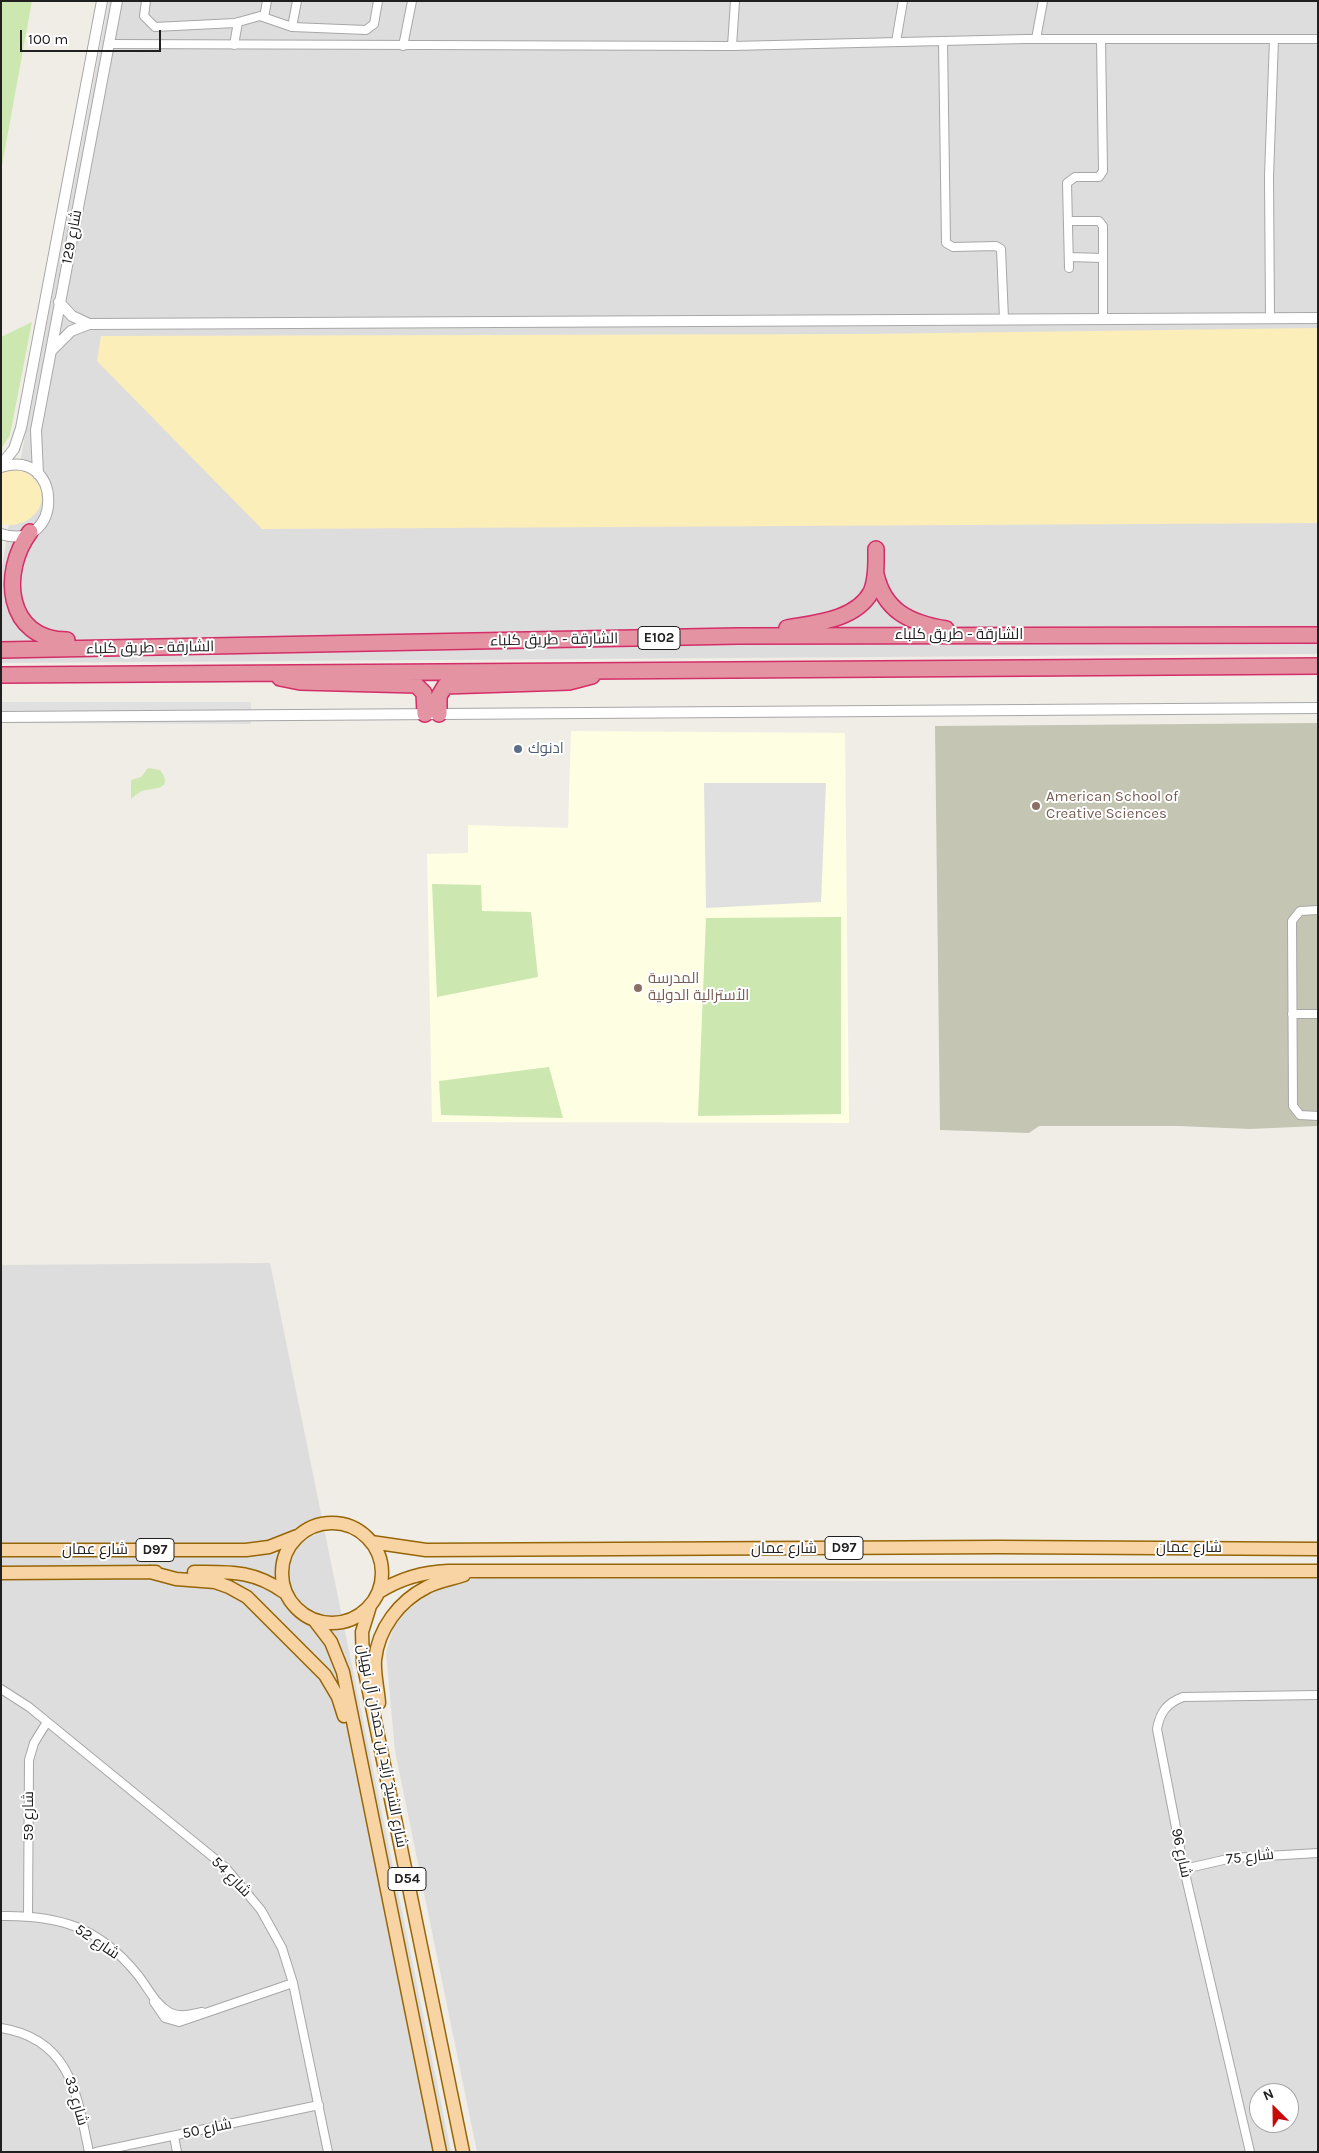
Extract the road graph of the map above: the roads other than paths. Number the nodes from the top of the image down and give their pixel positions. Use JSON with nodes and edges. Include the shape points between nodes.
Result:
{"nodes":[{"id":1,"x":102,"y":1,"type":"edge"},
{"id":2,"x":117,"y":1,"type":"edge"},
{"id":3,"x":146,"y":1,"type":"edge"},
{"id":4,"x":267,"y":1,"type":"edge"},
{"id":5,"x":297,"y":1,"type":"edge"},
{"id":6,"x":378,"y":1,"type":"edge"},
{"id":7,"x":412,"y":1,"type":"edge"},
{"id":8,"x":735,"y":1,"type":"edge"},
{"id":9,"x":903,"y":1,"type":"edge"},
{"id":10,"x":1043,"y":1,"type":"edge"},
{"id":11,"x":264,"y":17,"type":"junction"},
{"id":12,"x":238,"y":22,"type":"junction"},
{"id":13,"x":292,"y":27,"type":"junction"},
{"id":14,"x":1036,"y":39,"type":"junction"},
{"id":15,"x":1101,"y":39,"type":"junction"},
{"id":16,"x":1274,"y":39,"type":"junction"},
{"id":17,"x":1318,"y":39,"type":"edge"},
{"id":18,"x":943,"y":41,"type":"junction"},
{"id":19,"x":896,"y":42,"type":"junction"},
{"id":20,"x":109,"y":44,"type":"junction"},
{"id":21,"x":234,"y":45,"type":"junction"},
{"id":22,"x":402,"y":46,"type":"junction"},
{"id":23,"x":732,"y":46,"type":"junction"},
{"id":24,"x":1068,"y":221,"type":"junction"},
{"id":25,"x":1069,"y":257,"type":"junction"},
{"id":26,"x":1104,"y":258,"type":"junction"},
{"id":27,"x":1069,"y":268,"type":"dead end"},
{"id":28,"x":59,"y":302,"type":"junction"},
{"id":29,"x":1270,"y":318,"type":"junction"},
{"id":30,"x":1318,"y":318,"type":"edge"},
{"id":31,"x":1004,"y":319,"type":"junction"},
{"id":32,"x":1103,"y":319,"type":"junction"},
{"id":33,"x":89,"y":324,"type":"junction"},
{"id":34,"x":51,"y":351,"type":"junction"},
{"id":35,"x":1,"y":466,"type":"edge"},
{"id":36,"x":38,"y":474,"type":"junction"},
{"id":37,"x":30,"y":532,"type":"junction"},
{"id":38,"x":1,"y":534,"type":"edge"},
{"id":39,"x":876,"y":549,"type":"dead end"},
{"id":40,"x":876,"y":572,"type":"junction"},
{"id":41,"x":983,"y":634,"type":"junction"},
{"id":42,"x":1318,"y":635,"type":"edge"},
{"id":43,"x":738,"y":636,"type":"junction"},
{"id":44,"x":344,"y":645,"type":"junction"},
{"id":45,"x":1,"y":650,"type":"edge"},
{"id":46,"x":1318,"y":666,"type":"edge"},
{"id":47,"x":604,"y":671,"type":"junction"},
{"id":48,"x":265,"y":672,"type":"junction"},
{"id":49,"x":1,"y":675,"type":"edge"},
{"id":50,"x":1318,"y":708,"type":"edge"},
{"id":51,"x":432,"y":714,"type":"junction"},
{"id":52,"x":1,"y":717,"type":"edge"},
{"id":53,"x":1318,"y":910,"type":"edge"},
{"id":54,"x":1292,"y":1014,"type":"junction"},
{"id":55,"x":1318,"y":1014,"type":"edge"},
{"id":56,"x":1318,"y":1116,"type":"edge"},
{"id":57,"x":305,"y":1530,"type":"junction"},
{"id":58,"x":371,"y":1542,"type":"junction"},
{"id":59,"x":1318,"y":1549,"type":"edge"},
{"id":60,"x":1,"y":1550,"type":"edge"},
{"id":61,"x":1318,"y":1571,"type":"edge"},
{"id":62,"x":150,"y":1572,"type":"junction"},
{"id":63,"x":473,"y":1572,"type":"junction"},
{"id":64,"x":1,"y":1573,"type":"edge"},
{"id":65,"x":284,"y":1592,"type":"junction"},
{"id":66,"x":379,"y":1592,"type":"junction"},
{"id":67,"x":370,"y":1606,"type":"junction"},
{"id":68,"x":315,"y":1621,"type":"junction"},
{"id":69,"x":1,"y":1689,"type":"edge"},
{"id":70,"x":1318,"y":1695,"type":"edge"},
{"id":71,"x":47,"y":1722,"type":"junction"},
{"id":72,"x":378,"y":1734,"type":"junction"},
{"id":73,"x":359,"y":1751,"type":"junction"},
{"id":74,"x":1318,"y":1853,"type":"edge"},
{"id":75,"x":1184,"y":1869,"type":"junction"},
{"id":76,"x":28,"y":1915,"type":"junction"},
{"id":77,"x":1,"y":1916,"type":"edge"},
{"id":78,"x":293,"y":1983,"type":"junction"},
{"id":79,"x":1,"y":2028,"type":"edge"},
{"id":80,"x":319,"y":2105,"type":"junction"},
{"id":81,"x":174,"y":2136,"type":"junction"},
{"id":82,"x":90,"y":2152,"type":"edge"},
{"id":83,"x":96,"y":2152,"type":"edge"},
{"id":84,"x":177,"y":2152,"type":"edge"},
{"id":85,"x":328,"y":2152,"type":"edge"},
{"id":86,"x":440,"y":2152,"type":"edge"},
{"id":87,"x":463,"y":2152,"type":"edge"},
{"id":88,"x":1250,"y":2152,"type":"edge"}],
"edges":[{"from":1,"to":35,"type":"street","name":"شارع 129","via":[[21,428],[14,449]]},
{"from":2,"to":20,"type":"street","name":"شارع 129"},
{"from":3,"to":12,"type":"street","via":[[144,16],[155,27]]},
{"from":4,"to":11,"type":"street"},
{"from":5,"to":13,"type":"street"},
{"from":6,"to":13,"type":"street","via":[[374,24],[366,30]]},
{"from":7,"to":22,"type":"street"},
{"from":8,"to":23,"type":"street"},
{"from":9,"to":19,"type":"street"},
{"from":10,"to":14,"type":"street"},
{"from":11,"to":12,"type":"street"},
{"from":11,"to":13,"type":"street"},
{"from":12,"to":21,"type":"street"},
{"from":14,"to":15,"type":"street"},
{"from":14,"to":18,"type":"street"},
{"from":15,"to":16,"type":"street"},
{"from":15,"to":24,"type":"street","via":[[1103,171],[1096,178],[1075,177],[1069,180],[1066,186]]},
{"from":16,"to":17,"type":"street"},
{"from":16,"to":29,"type":"street","via":[[1269,176]]},
{"from":18,"to":19,"type":"street"},
{"from":18,"to":31,"type":"street","via":[[946,243],[953,247],[1001,248]]},
{"from":19,"to":23,"type":"street"},
{"from":20,"to":21,"type":"street"},
{"from":20,"to":28,"type":"street","name":"شارع 129"},
{"from":21,"to":22,"type":"street"},
{"from":22,"to":23,"type":"street"},
{"from":24,"to":25,"type":"street"},
{"from":24,"to":26,"type":"street","via":[[1099,221],[1102,224]]},
{"from":25,"to":26,"type":"street"},
{"from":25,"to":27,"type":"street"},
{"from":26,"to":32,"type":"street"},
{"from":28,"to":33,"type":"street","via":[[72,316]]},
{"from":28,"to":34,"type":"street","name":"شارع 129"},
{"from":29,"to":30,"type":"street"},
{"from":29,"to":32,"type":"street"},
{"from":31,"to":32,"type":"street"},
{"from":31,"to":33,"type":"street"},
{"from":33,"to":34,"type":"street","via":[[71,331]]},
{"from":34,"to":36,"type":"street","name":"شارع 129","via":[[36,430]]},
{"from":35,"to":36,"type":"street","via":[[24,466]]},
{"from":36,"to":37,"type":"street","via":[[46,484],[49,505],[40,524]]},
{"from":37,"to":38,"type":"street","via":[[20,536]]},
{"from":37,"to":44,"type":"highway","via":[[15,553],[9,589],[22,621],[49,639],[295,640]]},
{"from":39,"to":40,"type":"highway"},
{"from":40,"to":41,"type":"highway","via":[[880,590],[894,610],[914,621],[935,627]]},
{"from":40,"to":43,"type":"highway","via":[[871,591],[855,609],[835,618]]},
{"from":41,"to":42,"type":"highway","name":"الشارقة - طريق كلباء","number":"E102"},
{"from":41,"to":43,"type":"highway","name":"الشارقة - طريق كلباء","number":"E102"},
{"from":43,"to":44,"type":"highway","name":"الشارقة - طريق كلباء","number":"E102"},
{"from":44,"to":45,"type":"highway","name":"الشارقة - طريق كلباء","number":"E102"},
{"from":46,"to":47,"type":"highway","name":"الشارقة - طريق كلباء","number":"E102"},
{"from":47,"to":48,"type":"highway","name":"الشارقة - طريق كلباء","number":"E102"},
{"from":47,"to":51,"type":"highway","via":[[569,682],[445,686]]},
{"from":48,"to":49,"type":"highway","name":"الشارقة - طريق كلباء","number":"E102"},
{"from":48,"to":51,"type":"highway","via":[[300,682],[416,685],[424,693]]},
{"from":50,"to":51,"type":"street"},
{"from":51,"to":52,"type":"street"},
{"from":53,"to":54,"type":"street","via":[[1300,911],[1292,921]]},
{"from":54,"to":55,"type":"street"},
{"from":54,"to":56,"type":"street","via":[[1293,1106],[1300,1115]]},
{"from":57,"to":58,"type":"main road","via":[[333,1523],[348,1525]]},
{"from":57,"to":60,"type":"main road","name":"شارع عمان","number":"D97","via":[[280,1543],[246,1550]]},
{"from":57,"to":65,"type":"main road","via":[[292,1542],[284,1557],[281,1574]]},
{"from":58,"to":59,"type":"main road","name":"شارع عمان","number":"D97","via":[[426,1550]]},
{"from":58,"to":66,"type":"main road","via":[[382,1566]]},
{"from":61,"to":63,"type":"main road","name":"شارع عمان","number":"D97"},
{"from":62,"to":64,"type":"main road","name":"شارع عمان","number":"D97"},
{"from":62,"to":65,"type":"main road","name":"شارع عمان","number":"D97","via":[[239,1572],[258,1577]]},
{"from":62,"to":73,"type":"main road","via":[[176,1579],[215,1582],[247,1598],[330,1682],[341,1705],[350,1742]]},
{"from":63,"to":66,"type":"main road","name":"شارع عمان","number":"D97","via":[[419,1574]]},
{"from":63,"to":72,"type":"main road","via":[[426,1587],[410,1598],[390,1620],[375,1660],[382,1722]]},
{"from":65,"to":68,"type":"main road","via":[[291,1604]]},
{"from":66,"to":67,"type":"main road"},
{"from":67,"to":68,"type":"main road","via":[[345,1622]]},
{"from":67,"to":72,"type":"main road","name":"شارع الشيخ زايد بن حمدان آل نهيان","number":"D54","via":[[362,1632],[362,1652]]},
{"from":68,"to":73,"type":"main road","name":"شارع الشيخ زايد بن حمدان آل نهيان","number":"D54","via":[[331,1642],[340,1662]]},
{"from":69,"to":71,"type":"street","name":"شارع 54"},
{"from":70,"to":75,"type":"street","name":"شارع 96","via":[[1183,1697],[1164,1708],[1156,1729]]},
{"from":71,"to":76,"type":"street","name":"شارع 59","via":[[34,1742],[29,1760]]},
{"from":71,"to":78,"type":"street","name":"شارع 54","via":[[225,1867],[272,1928]]},
{"from":72,"to":87,"type":"main road","name":"شارع الشيخ زايد بن حمدان آل نهيان","number":"D54"},
{"from":73,"to":86,"type":"main road","name":"شارع الشيخ زايد بن حمدان آل نهيان","number":"D54"},
{"from":74,"to":75,"type":"street","name":"شارع 75","via":[[1232,1858]]},
{"from":75,"to":88,"type":"street","name":"شارع 96"},
{"from":76,"to":77,"type":"street","name":"شارع 52"},
{"from":76,"to":78,"type":"street","name":"شارع 52","via":[[62,1921],[91,1934],[117,1952],[163,2008],[173,2014],[183,2016],[202,2012]]},
{"from":78,"to":80,"type":"street","name":"شارع 54"},
{"from":79,"to":82,"type":"street","name":"شارع 33","via":[[33,2039],[63,2063],[76,2089]]},
{"from":80,"to":81,"type":"street","name":"شارع 50"},
{"from":80,"to":85,"type":"street","name":"شارع 54"},
{"from":81,"to":83,"type":"street","name":"شارع 50"},
{"from":81,"to":84,"type":"street"}]}
